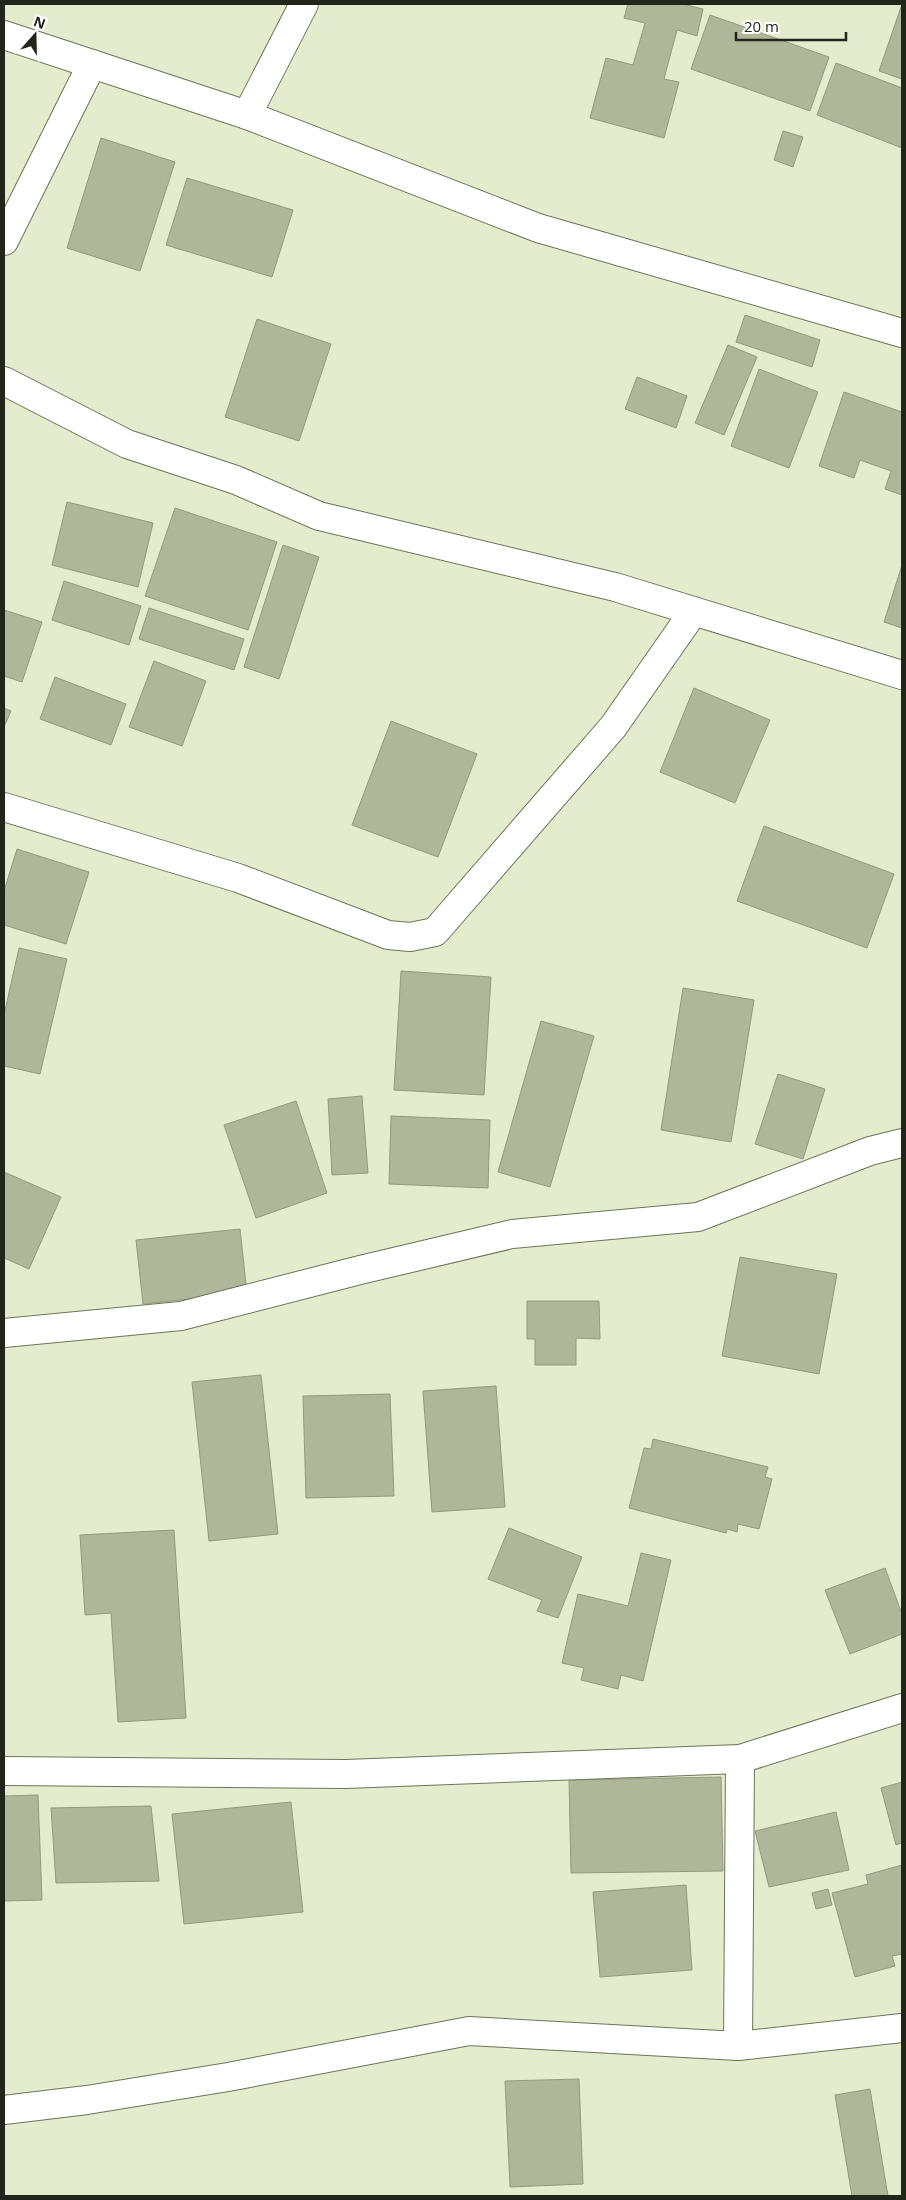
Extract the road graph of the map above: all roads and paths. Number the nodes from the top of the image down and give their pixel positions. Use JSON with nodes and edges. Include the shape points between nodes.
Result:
{"nodes":[{"id":1,"x":304,"y":4,"type":"edge"},
{"id":2,"x":4,"y":35,"type":"edge"},
{"id":3,"x":92,"y":64,"type":"junction"},
{"id":4,"x":247,"y":115,"type":"junction"},
{"id":5,"x":4,"y":241,"type":"edge"},
{"id":6,"x":902,"y":333,"type":"edge"},
{"id":7,"x":4,"y":381,"type":"edge"},
{"id":8,"x":694,"y":611,"type":"junction"},
{"id":9,"x":902,"y":675,"type":"edge"},
{"id":10,"x":4,"y":807,"type":"edge"},
{"id":11,"x":902,"y":1143,"type":"edge"},
{"id":12,"x":4,"y":1333,"type":"edge"},
{"id":13,"x":902,"y":1708,"type":"edge"},
{"id":14,"x":740,"y":1759,"type":"junction"},
{"id":15,"x":4,"y":1771,"type":"edge"},
{"id":16,"x":902,"y":2028,"type":"edge"},
{"id":17,"x":738,"y":2046,"type":"junction"},
{"id":18,"x":4,"y":2110,"type":"edge"}],
"edges":[{"from":1,"to":4,"type":"street"},
{"from":2,"to":3,"type":"street"},
{"from":3,"to":4,"type":"street"},
{"from":3,"to":5,"type":"street"},
{"from":4,"to":6,"type":"street","via":[[538,228]]},
{"from":7,"to":8,"type":"street","via":[[127,444],[236,480],[319,516],[615,587]]},
{"from":8,"to":9,"type":"street"},
{"from":8,"to":10,"type":"street","via":[[613,727],[435,932],[410,937],[388,935],[238,878]]},
{"from":11,"to":12,"type":"street","via":[[870,1151],[698,1217],[512,1234],[181,1316]]},
{"from":13,"to":14,"type":"street"},
{"from":14,"to":15,"type":"street","via":[[346,1774]]},
{"from":14,"to":17,"type":"street"},
{"from":16,"to":17,"type":"street"},
{"from":17,"to":18,"type":"street","via":[[469,2031],[228,2077]]}]}
